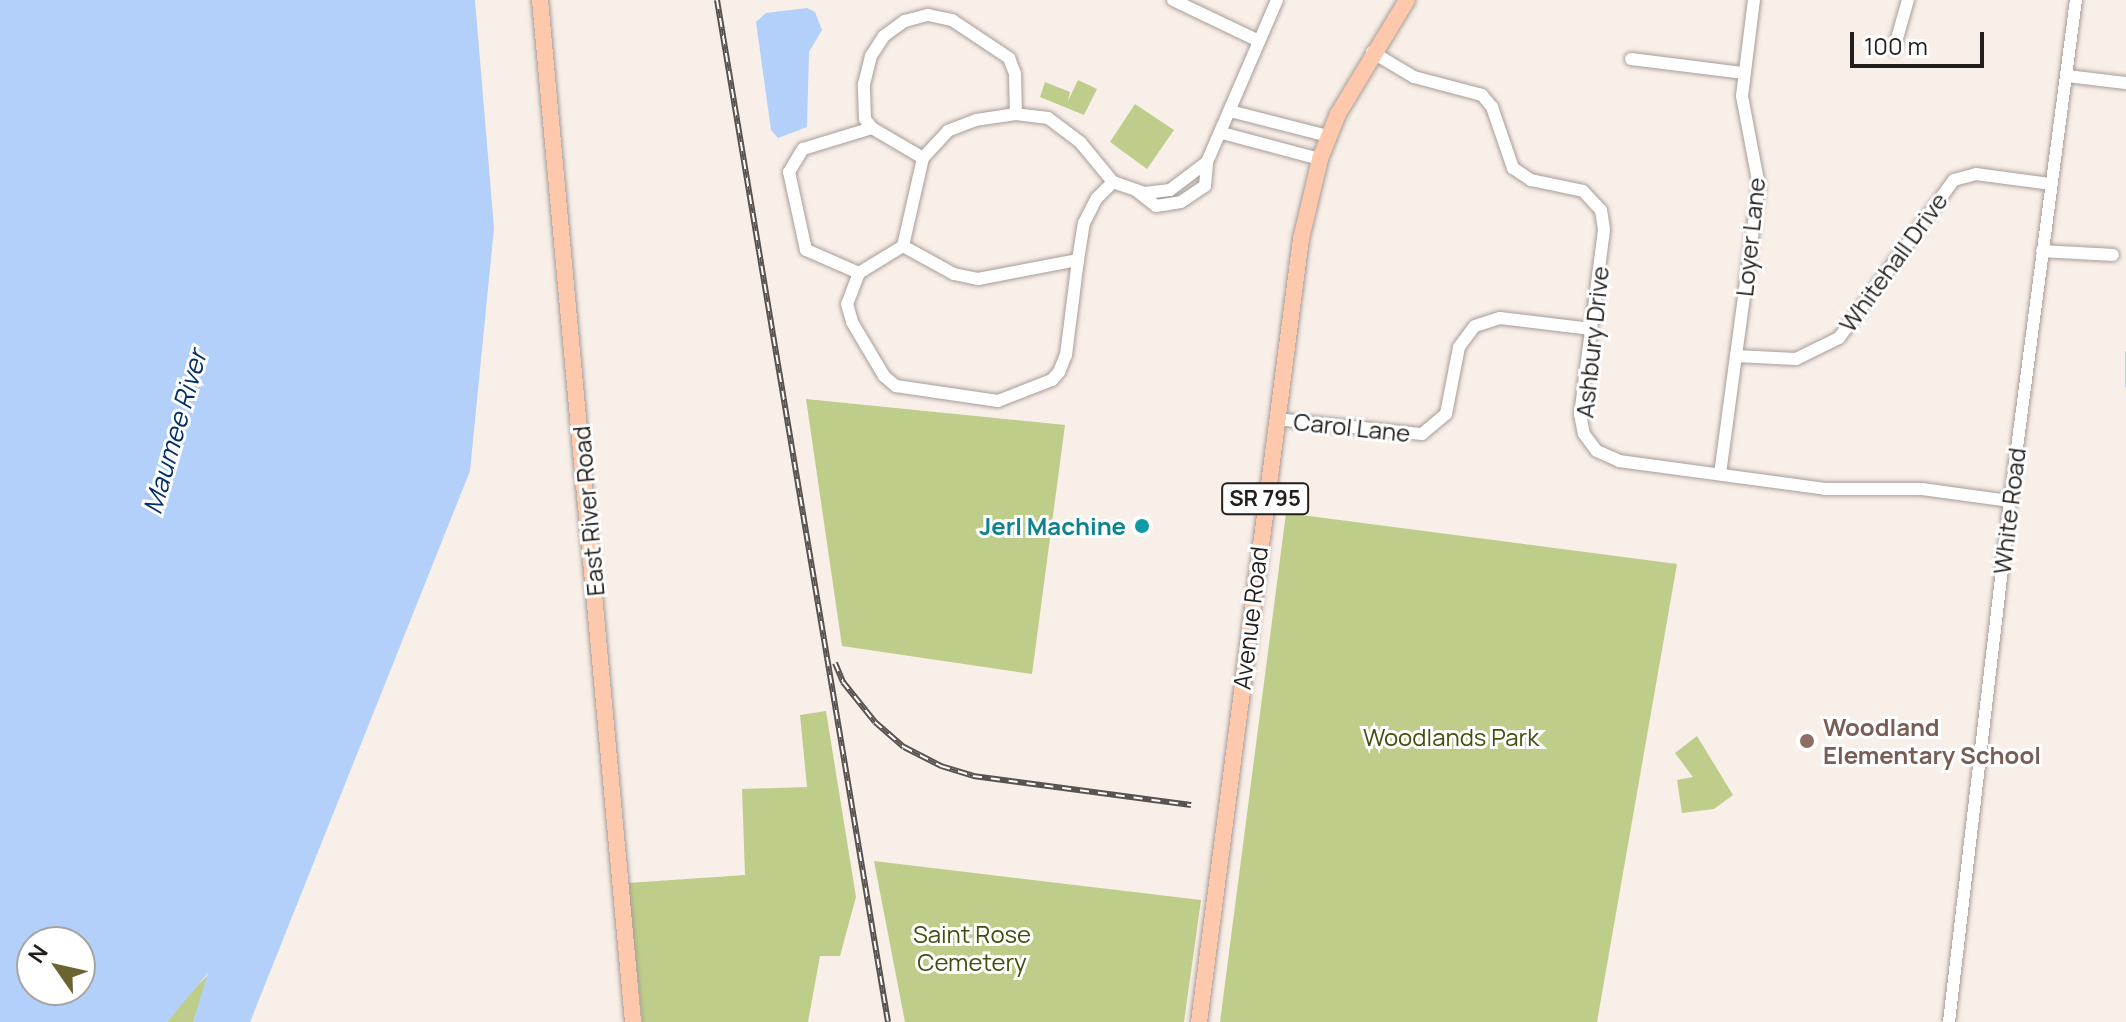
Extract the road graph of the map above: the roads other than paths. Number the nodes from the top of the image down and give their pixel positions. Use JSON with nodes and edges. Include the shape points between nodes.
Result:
{"nodes":[{"id":1,"x":540,"y":0,"type":"edge"},
{"id":2,"x":1173,"y":0,"type":"edge"},
{"id":3,"x":1277,"y":0,"type":"edge"},
{"id":4,"x":1407,"y":0,"type":"edge"},
{"id":5,"x":1754,"y":0,"type":"edge"},
{"id":6,"x":1908,"y":0,"type":"edge"},
{"id":7,"x":2076,"y":0,"type":"edge"},
{"id":8,"x":1259,"y":41,"type":"junction"},
{"id":9,"x":1894,"y":49,"type":"dead end"},
{"id":10,"x":1372,"y":52,"type":"junction"},
{"id":11,"x":1631,"y":59,"type":"dead end"},
{"id":12,"x":1744,"y":73,"type":"junction"},
{"id":13,"x":2067,"y":76,"type":"junction"},
{"id":14,"x":2126,"y":83,"type":"edge"},
{"id":15,"x":1230,"y":111,"type":"junction"},
{"id":16,"x":1016,"y":114,"type":"junction"},
{"id":17,"x":872,"y":128,"type":"junction"},
{"id":18,"x":1222,"y":133,"type":"junction"},
{"id":19,"x":1328,"y":136,"type":"junction"},
{"id":20,"x":923,"y":158,"type":"junction"},
{"id":21,"x":1320,"y":159,"type":"junction"},
{"id":22,"x":1113,"y":182,"type":"junction"},
{"id":23,"x":2051,"y":184,"type":"junction"},
{"id":24,"x":903,"y":246,"type":"junction"},
{"id":25,"x":2042,"y":251,"type":"junction"},
{"id":26,"x":2113,"y":255,"type":"dead end"},
{"id":27,"x":1078,"y":260,"type":"junction"},
{"id":28,"x":859,"y":273,"type":"junction"},
{"id":29,"x":1591,"y":329,"type":"junction"},
{"id":30,"x":1736,"y":356,"type":"junction"},
{"id":31,"x":1276,"y":419,"type":"junction"},
{"id":32,"x":1720,"y":474,"type":"junction"},
{"id":33,"x":2010,"y":501,"type":"junction"},
{"id":34,"x":633,"y":1022,"type":"edge"},
{"id":35,"x":1199,"y":1022,"type":"edge"},
{"id":36,"x":1949,"y":1022,"type":"edge"}],
"edges":[{"from":1,"to":34,"type":"main road","name":"East River Road"},
{"from":2,"to":8,"type":"street"},
{"from":3,"to":8,"type":"street"},
{"from":4,"to":10,"type":"main road","name":"Avenue Road","number":"SR 795"},
{"from":5,"to":12,"type":"street","name":"Loyer Lane"},
{"from":6,"to":9,"type":"street"},
{"from":7,"to":13,"type":"street","name":"White Road"},
{"from":8,"to":15,"type":"street"},
{"from":10,"to":19,"type":"main road","name":"Avenue Road","number":"SR 795"},
{"from":10,"to":29,"type":"street","name":"Ashbury Drive","via":[[1414,77],[1476,91],[1492,107],[1513,168],[1531,180],[1583,191],[1598,204],[1605,223]]},
{"from":11,"to":12,"type":"street"},
{"from":12,"to":30,"type":"street","name":"Loyer Lane","via":[[1742,96],[1759,186]]},
{"from":13,"to":14,"type":"street"},
{"from":13,"to":23,"type":"street","name":"White Road"},
{"from":15,"to":18,"type":"street"},
{"from":15,"to":19,"type":"street"},
{"from":16,"to":17,"type":"street","via":[[1009,58],[952,20],[928,15],[894,28],[877,43],[864,84],[865,119]]},
{"from":16,"to":20,"type":"street","via":[[958,126]]},
{"from":16,"to":22,"type":"street","via":[[1048,118],[1065,129]]},
{"from":17,"to":20,"type":"street"},
{"from":17,"to":28,"type":"street","via":[[803,149],[789,172],[806,250]]},
{"from":18,"to":21,"type":"street"},
{"from":18,"to":22,"type":"street","via":[[1207,162],[1170,190],[1137,191]]},
{"from":19,"to":21,"type":"main road","name":"Avenue Road","number":"SR 795"},
{"from":20,"to":24,"type":"street"},
{"from":21,"to":31,"type":"main road","name":"Avenue Road","number":"SR 795","via":[[1301,239]]},
{"from":22,"to":27,"type":"street","via":[[1084,223]]},
{"from":23,"to":25,"type":"street","name":"White Road"},
{"from":23,"to":30,"type":"street","name":"Whitehall Drive","via":[[1976,174],[1954,180],[1839,338],[1796,359]]},
{"from":24,"to":27,"type":"street","via":[[954,274],[978,279]]},
{"from":24,"to":28,"type":"street"},
{"from":25,"to":26,"type":"street"},
{"from":25,"to":33,"type":"street","name":"White Road"},
{"from":27,"to":28,"type":"street","via":[[1066,355],[1059,372],[1052,380],[998,401],[890,382],[848,313],[849,291]]},
{"from":29,"to":31,"type":"street","name":"Carol Lane","via":[[1506,318],[1480,322],[1459,347],[1446,414],[1422,434]]},
{"from":29,"to":32,"type":"street","name":"Ashbury Drive","via":[[1580,421],[1592,446],[1619,461]]},
{"from":30,"to":32,"type":"street","name":"Loyer Lane"},
{"from":31,"to":35,"type":"main road","name":"Avenue Road","number":"SR 795"},
{"from":32,"to":33,"type":"street","name":"Ashbury Drive","via":[[1825,489],[1922,489]]},
{"from":33,"to":36,"type":"street","name":"White Road"}]}
